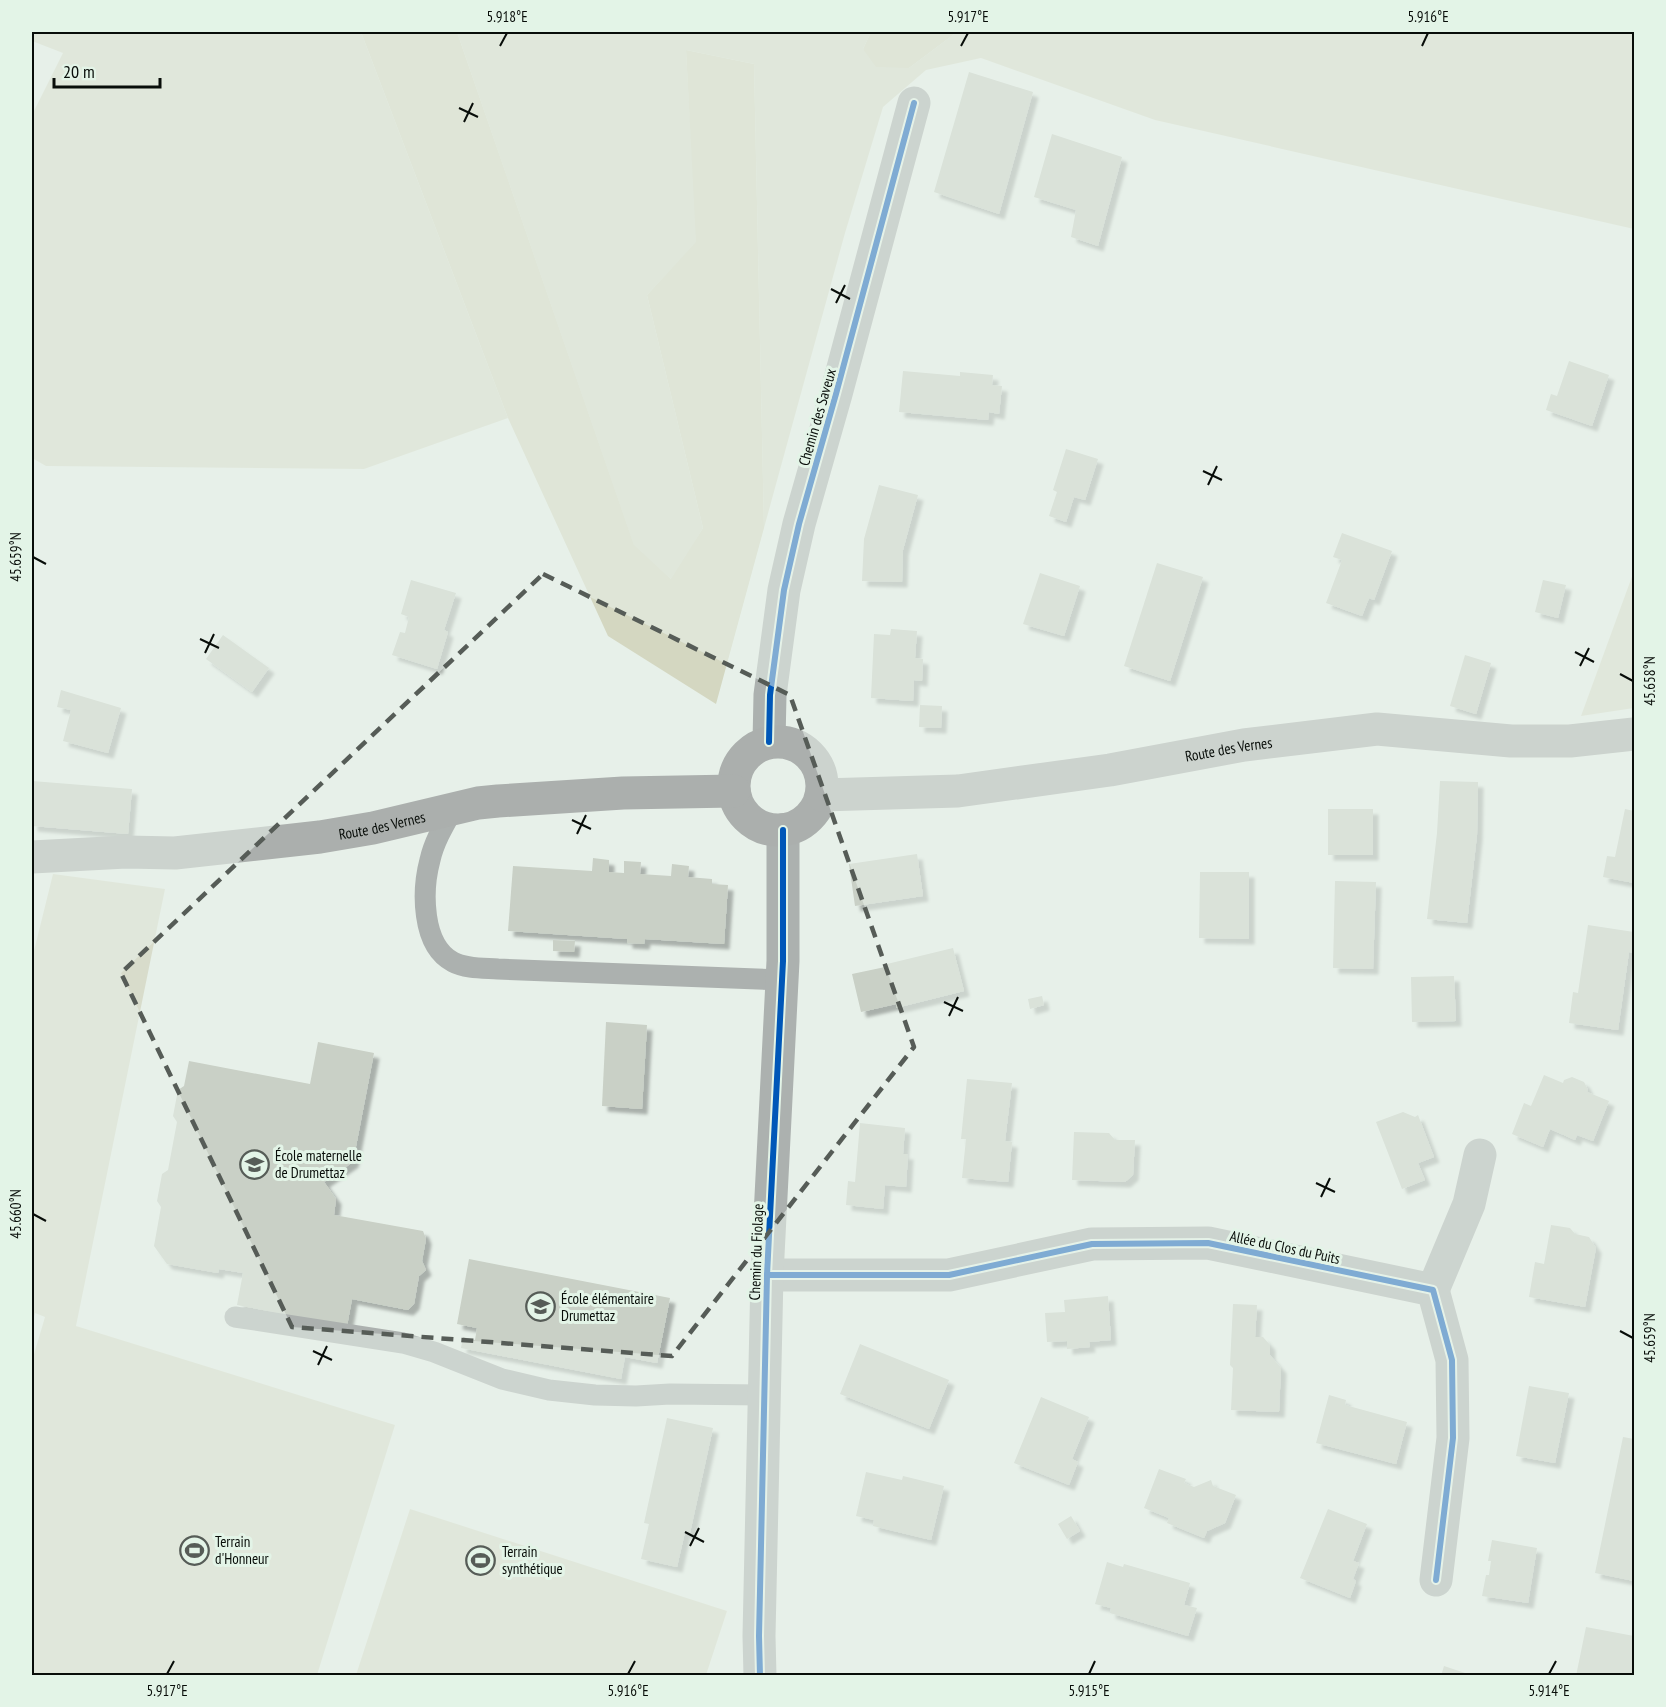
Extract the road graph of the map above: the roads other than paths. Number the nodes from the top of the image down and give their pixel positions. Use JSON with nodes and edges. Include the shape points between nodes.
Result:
{"nodes":[{"id":1,"x":914,"y":103,"type":"dead end"},
{"id":2,"x":1635,"y":734,"type":"edge"},
{"id":3,"x":769,"y":742,"type":"junction"},
{"id":4,"x":734,"y":791,"type":"junction"},
{"id":5,"x":822,"y":795,"type":"junction"},
{"id":6,"x":465,"y":806,"type":"junction"},
{"id":7,"x":783,"y":830,"type":"junction"},
{"id":8,"x":32,"y":857,"type":"edge"},
{"id":9,"x":782,"y":981,"type":"junction"},
{"id":10,"x":1480,"y":1155,"type":"dead end"},
{"id":11,"x":767,"y":1275,"type":"junction"},
{"id":12,"x":1433,"y":1290,"type":"junction"},
{"id":13,"x":235,"y":1317,"type":"dead end"},
{"id":14,"x":764,"y":1395,"type":"junction"},
{"id":15,"x":1436,"y":1580,"type":"dead end"},
{"id":16,"x":760,"y":1676,"type":"edge"}],
"edges":[{"from":1,"to":3,"type":"street","name":"Chemin des Saveux","via":[[784,590],[770,695]]},
{"from":2,"to":5,"type":"main road","name":"Route des Vernes","via":[[1570,741],[1510,741],[1377,729],[1244,745],[1110,770],[958,791]]},
{"from":3,"to":4,"type":"main road","via":[[746,755],[738,766]]},
{"from":3,"to":5,"type":"main road","via":[[797,746],[809,754],[818,766]]},
{"from":4,"to":6,"type":"main road","via":[[623,793]]},
{"from":4,"to":7,"type":"main road","via":[[737,805],[756,825]]},
{"from":5,"to":7,"type":"main road","via":[[808,819]]},
{"from":6,"to":8,"type":"main road","via":[[440,803],[368,810],[171,839],[126,852]]},
{"from":6,"to":9,"type":"lane","via":[[439,835],[425,884],[426,913],[433,939],[454,963],[498,969]]},
{"from":7,"to":9,"type":"street","name":"Chemin du Fiolage"},
{"from":9,"to":11,"type":"street","name":"Chemin du Fiolage"},
{"from":10,"to":12,"type":"street","via":[[1470,1204]]},
{"from":11,"to":12,"type":"street","name":"Allée du Clos du Puits","via":[[949,1275],[1092,1244],[1208,1243]]},
{"from":11,"to":14,"type":"street","name":"Chemin du Fiolage"},
{"from":12,"to":15,"type":"street","via":[[1452,1360],[1454,1438]]},
{"from":13,"to":14,"type":"lane","via":[[403,1343],[502,1379],[549,1389],[595,1395]]},
{"from":14,"to":16,"type":"street","name":"Chemin du Fiolage"}]}
